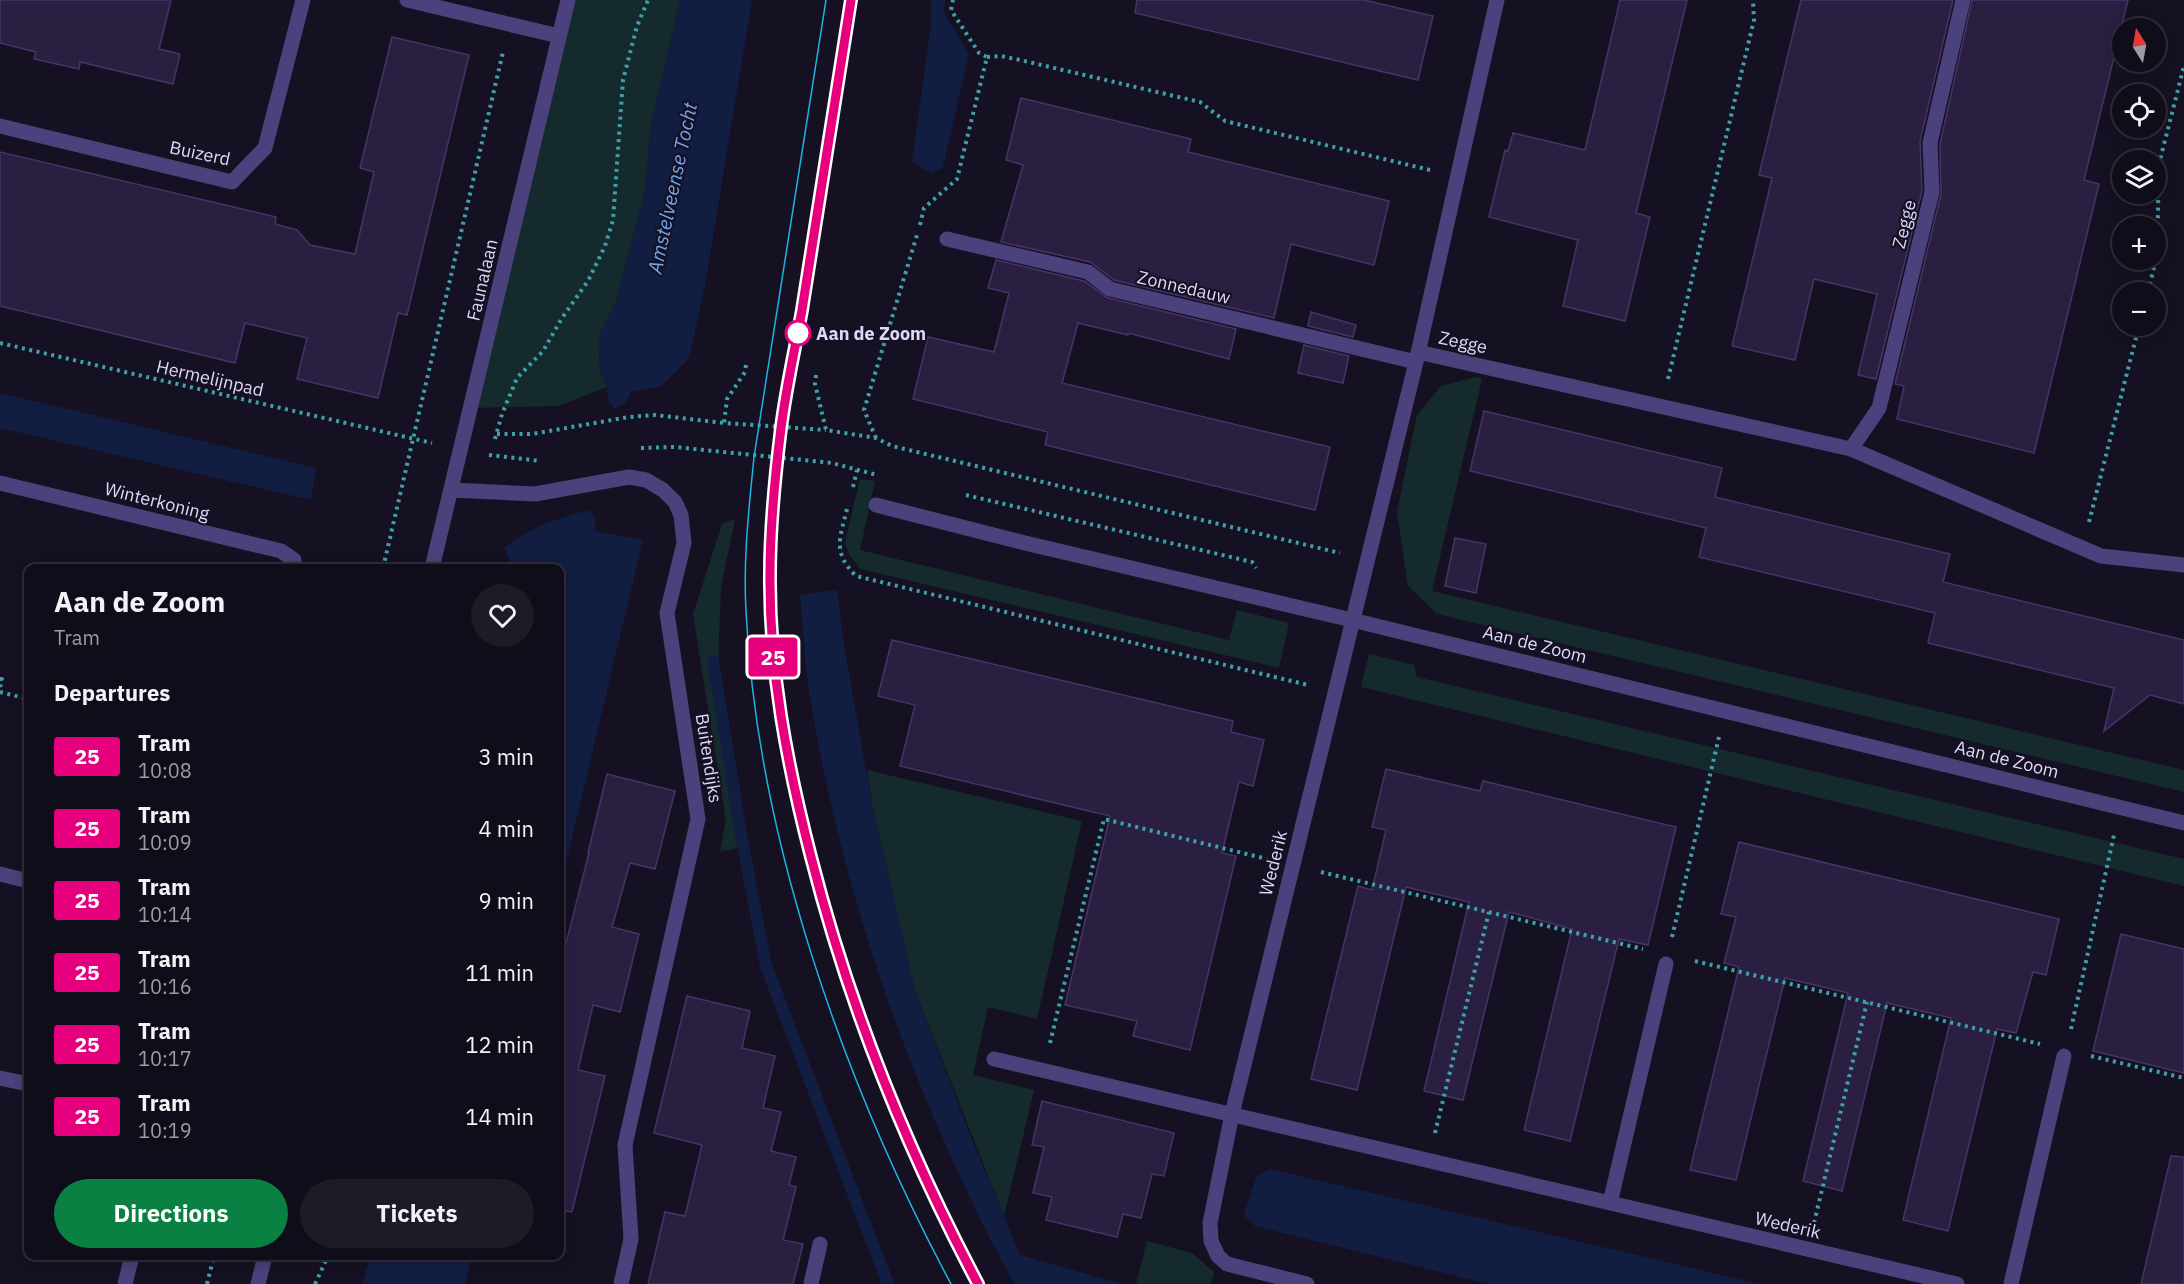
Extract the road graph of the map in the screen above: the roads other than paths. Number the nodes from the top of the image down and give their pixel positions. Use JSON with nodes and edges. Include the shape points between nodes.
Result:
{"nodes":[{"id":1,"x":303,"y":0,"type":"edge"},
{"id":2,"x":407,"y":0,"type":"edge"},
{"id":3,"x":568,"y":0,"type":"edge"},
{"id":4,"x":1497,"y":0,"type":"edge"},
{"id":5,"x":1963,"y":0,"type":"edge"},
{"id":6,"x":559,"y":36,"type":"junction"},
{"id":7,"x":0,"y":126,"type":"edge"},
{"id":8,"x":947,"y":239,"type":"dead end"},
{"id":9,"x":1417,"y":357,"type":"junction"},
{"id":10,"x":1851,"y":448,"type":"junction"},
{"id":11,"x":0,"y":483,"type":"edge"},
{"id":12,"x":451,"y":490,"type":"junction"},
{"id":13,"x":876,"y":505,"type":"dead end"},
{"id":14,"x":294,"y":564,"type":"edge"},
{"id":15,"x":433,"y":564,"type":"edge"},
{"id":16,"x":2184,"y":565,"type":"edge"},
{"id":17,"x":1352,"y":620,"type":"junction"},
{"id":18,"x":2184,"y":823,"type":"edge"},
{"id":19,"x":0,"y":874,"type":"edge"},
{"id":20,"x":24,"y":880,"type":"edge"},
{"id":21,"x":1667,"y":960,"type":"road end"},
{"id":22,"x":2065,"y":1053,"type":"road end"},
{"id":23,"x":994,"y":1059,"type":"dead end"},
{"id":24,"x":0,"y":1077,"type":"edge"},
{"id":25,"x":24,"y":1083,"type":"edge"},
{"id":26,"x":1232,"y":1114,"type":"junction"},
{"id":27,"x":1610,"y":1203,"type":"junction"},
{"id":28,"x":820,"y":1244,"type":"dead end"},
{"id":29,"x":131,"y":1260,"type":"edge"},
{"id":30,"x":264,"y":1260,"type":"edge"},
{"id":31,"x":125,"y":1284,"type":"edge"},
{"id":32,"x":258,"y":1284,"type":"edge"},
{"id":33,"x":621,"y":1284,"type":"edge"},
{"id":34,"x":811,"y":1284,"type":"edge"},
{"id":35,"x":1307,"y":1284,"type":"edge"},
{"id":36,"x":1957,"y":1284,"type":"edge"},
{"id":37,"x":2011,"y":1284,"type":"edge"}],
"edges":[{"from":1,"to":7,"type":"street","name":"Buizerd","via":[[265,148],[232,182]]},
{"from":2,"to":6,"type":"street"},
{"from":3,"to":6,"type":"street","name":"Faunalaan"},
{"from":4,"to":9,"type":"street"},
{"from":5,"to":10,"type":"street","name":"Zegge","via":[[1930,143],[1932,192],[1880,408]]},
{"from":6,"to":12,"type":"street","name":"Faunalaan"},
{"from":8,"to":9,"type":"street","name":"Zonnedauw","via":[[1088,272],[1110,289]]},
{"from":9,"to":10,"type":"street","name":"Zegge"},
{"from":9,"to":17,"type":"street"},
{"from":10,"to":16,"type":"street","name":"Zegge","via":[[2101,556]]},
{"from":11,"to":14,"type":"street","name":"Winterkoning","via":[[280,551]]},
{"from":12,"to":15,"type":"street","name":"Faunalaan"},
{"from":12,"to":33,"type":"street","name":"Buitendijks","via":[[535,494],[629,477],[646,480],[663,490],[681,515],[684,543],[667,613],[698,819],[625,1145],[631,1239]]},
{"from":13,"to":17,"type":"street","name":"Aan de Zoom"},
{"from":17,"to":18,"type":"street","name":"Aan de Zoom"},
{"from":17,"to":26,"type":"street","name":"Wederik"},
{"from":19,"to":20,"type":"street"},
{"from":21,"to":27,"type":"street"},
{"from":22,"to":37,"type":"street"},
{"from":23,"to":26,"type":"street","name":"Wederik"},
{"from":24,"to":25,"type":"street"},
{"from":26,"to":27,"type":"street","name":"Wederik"},
{"from":26,"to":35,"type":"street","name":"Wederik","via":[[1210,1222],[1211,1241],[1227,1264]]},
{"from":27,"to":36,"type":"street","name":"Wederik"},
{"from":28,"to":34,"type":"street"},
{"from":29,"to":31,"type":"street"},
{"from":30,"to":32,"type":"street"}]}
